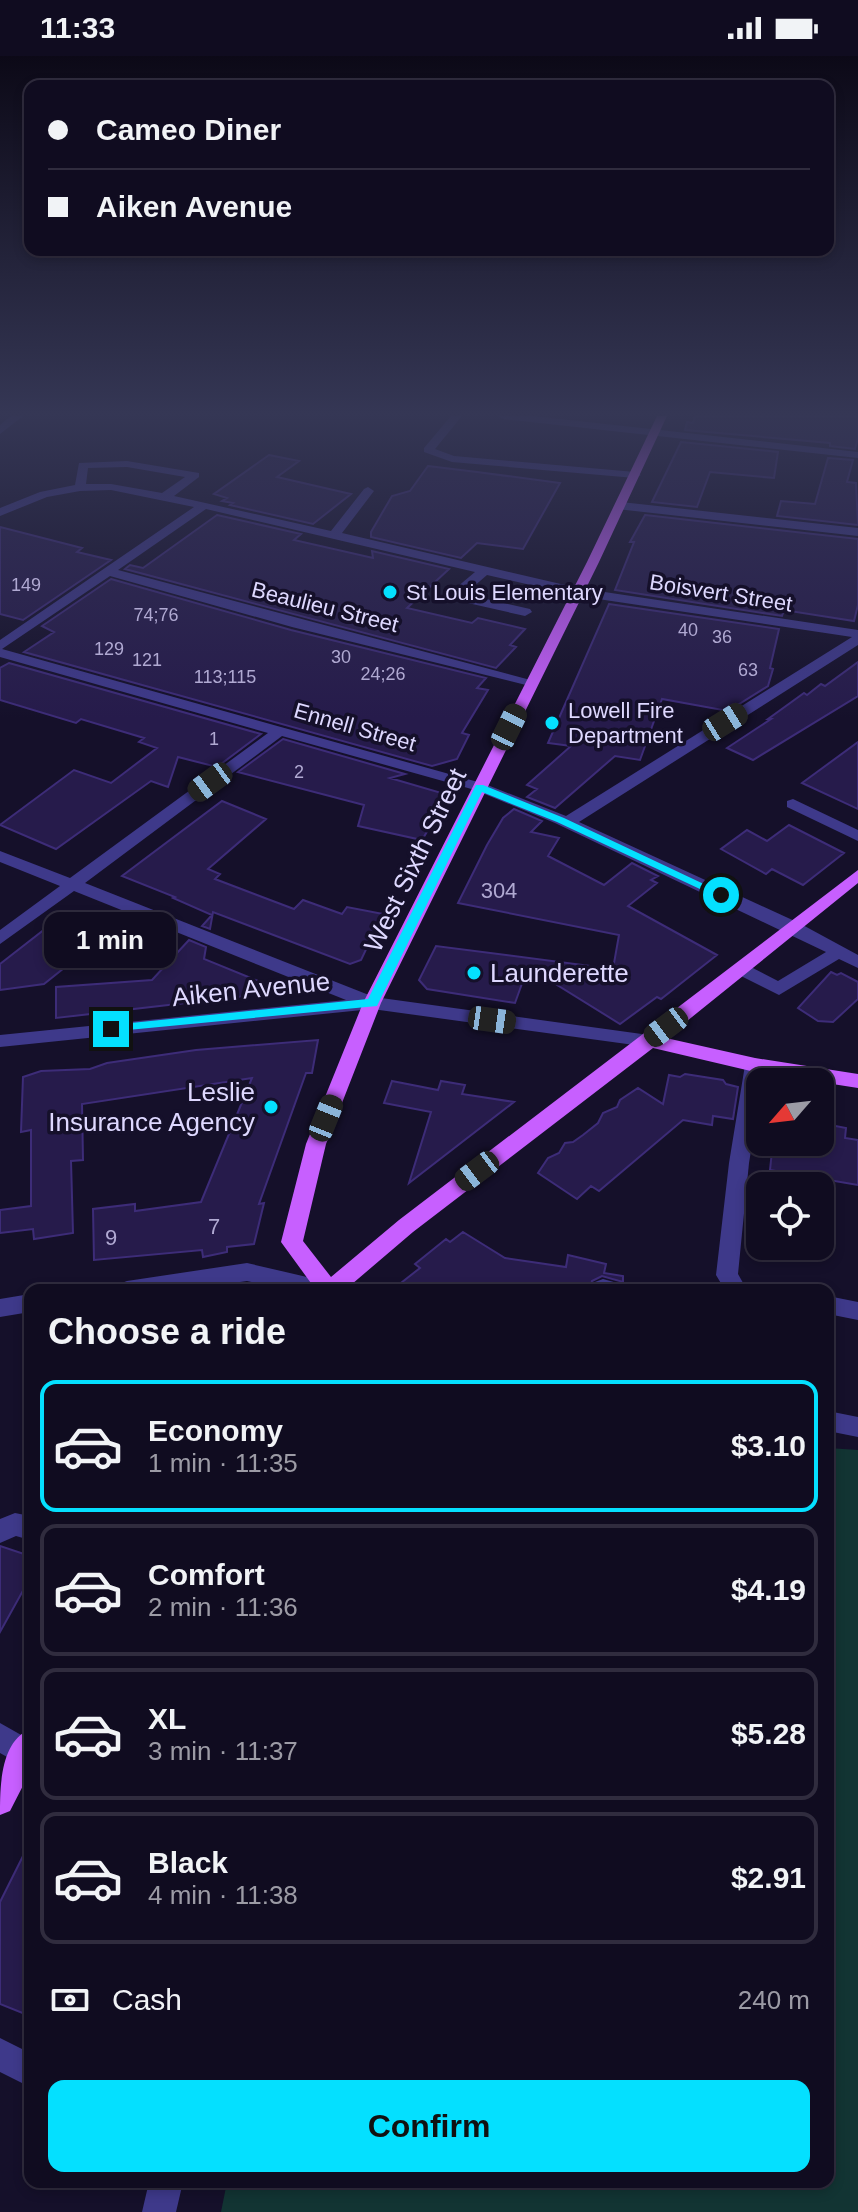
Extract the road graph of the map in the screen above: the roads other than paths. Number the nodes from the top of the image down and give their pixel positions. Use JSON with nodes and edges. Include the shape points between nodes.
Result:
{"nodes":[{"id":1,"x":187,"y":517,"type":"edge"},
{"id":2,"x":254,"y":517,"type":"edge"},
{"id":3,"x":348,"y":517,"type":"edge"},
{"id":4,"x":616,"y":517,"type":"edge"},
{"id":5,"x":718,"y":517,"type":"edge"},
{"id":6,"x":858,"y":532,"type":"edge"},
{"id":7,"x":334,"y":535,"type":"junction"},
{"id":8,"x":485,"y":570,"type":"junction"},
{"id":9,"x":108,"y":571,"type":"junction"},
{"id":10,"x":578,"y":592,"type":"junction"},
{"id":11,"x":525,"y":612,"type":"dead end"},
{"id":12,"x":858,"y":636,"type":"edge"},
{"id":13,"x":0,"y":646,"type":"edge"},
{"id":14,"x":0,"y":653,"type":"edge"},
{"id":15,"x":531,"y":682,"type":"junction"},
{"id":16,"x":280,"y":731,"type":"junction"},
{"id":17,"x":480,"y":787,"type":"junction"},
{"id":18,"x":793,"y":804,"type":"dead end"},
{"id":19,"x":567,"y":823,"type":"junction"},
{"id":20,"x":858,"y":836,"type":"edge"},
{"id":21,"x":0,"y":856,"type":"edge"},
{"id":22,"x":858,"y":875,"type":"edge"},
{"id":23,"x":72,"y":885,"type":"junction"},
{"id":24,"x":793,"y":927,"type":"junction"},
{"id":25,"x":0,"y":938,"type":"edge"},
{"id":26,"x":838,"y":952,"type":"junction"},
{"id":27,"x":858,"y":962,"type":"edge"},
{"id":28,"x":741,"y":969,"type":"junction"},
{"id":29,"x":372,"y":1003,"type":"junction"},
{"id":30,"x":0,"y":1041,"type":"edge"},
{"id":31,"x":649,"y":1041,"type":"junction"},
{"id":32,"x":755,"y":1065,"type":"junction"},
{"id":33,"x":858,"y":1081,"type":"edge"},
{"id":34,"x":167,"y":1284,"type":"edge"},
{"id":35,"x":300,"y":1284,"type":"edge"},
{"id":36,"x":323,"y":1284,"type":"edge"},
{"id":37,"x":334,"y":1284,"type":"edge"},
{"id":38,"x":737,"y":1284,"type":"edge"},
{"id":39,"x":24,"y":1304,"type":"edge"},
{"id":40,"x":834,"y":1306,"type":"edge"},
{"id":41,"x":0,"y":1308,"type":"edge"},
{"id":42,"x":858,"y":1311,"type":"edge"},
{"id":43,"x":834,"y":1422,"type":"edge"},
{"id":44,"x":858,"y":1427,"type":"edge"},
{"id":45,"x":24,"y":1526,"type":"edge"},
{"id":46,"x":0,"y":1531,"type":"edge"},
{"id":47,"x":0,"y":1737,"type":"edge"},
{"id":48,"x":24,"y":1747,"type":"edge"},
{"id":49,"x":24,"y":1754,"type":"edge"},
{"id":50,"x":0,"y":1801,"type":"edge"},
{"id":51,"x":0,"y":2054,"type":"edge"},
{"id":52,"x":24,"y":2068,"type":"edge"},
{"id":53,"x":165,"y":2188,"type":"edge"},
{"id":54,"x":159,"y":2212,"type":"edge"}],
"edges":[{"from":1,"to":9,"type":"street"},
{"from":2,"to":7,"type":"street","name":"Boisvert Street"},
{"from":3,"to":7,"type":"street"},
{"from":4,"to":10,"type":"main road","name":"West Sixth Street"},
{"from":5,"to":6,"type":"street"},
{"from":7,"to":8,"type":"street","name":"Boisvert Street"},
{"from":8,"to":10,"type":"street","name":"Boisvert Street"},
{"from":8,"to":11,"type":"street","via":[[455,596]]},
{"from":9,"to":13,"type":"street"},
{"from":9,"to":15,"type":"street","name":"Beaulieu Street"},
{"from":10,"to":12,"type":"street","name":"Boisvert Street"},
{"from":10,"to":15,"type":"main road","name":"West Sixth Street"},
{"from":12,"to":19,"type":"street"},
{"from":14,"to":16,"type":"street","name":"Ennell Street"},
{"from":15,"to":17,"type":"main road","name":"West Sixth Street"},
{"from":16,"to":17,"type":"street","name":"Ennell Street"},
{"from":16,"to":23,"type":"street"},
{"from":17,"to":19,"type":"street","name":"Ennell Street"},
{"from":17,"to":29,"type":"main road","name":"West Sixth Street"},
{"from":18,"to":20,"type":"street"},
{"from":19,"to":24,"type":"street","name":"Ennell Street"},
{"from":21,"to":23,"type":"street"},
{"from":22,"to":24,"type":"main road"},
{"from":23,"to":25,"type":"street"},
{"from":23,"to":29,"type":"street"},
{"from":24,"to":26,"type":"street","name":"Ennell Street"},
{"from":24,"to":28,"type":"main road"},
{"from":26,"to":27,"type":"street","name":"Ennell Street"},
{"from":26,"to":28,"type":"street","via":[[779,989]]},
{"from":28,"to":31,"type":"main road"},
{"from":29,"to":30,"type":"street","name":"Aiken Avenue"},
{"from":29,"to":31,"type":"street","name":"Aiken Avenue"},
{"from":29,"to":36,"type":"main road","name":"West Sixth Street","via":[[316,1144],[292,1242]]},
{"from":31,"to":32,"type":"main road"},
{"from":31,"to":37,"type":"main road"},
{"from":32,"to":33,"type":"main road"},
{"from":32,"to":38,"type":"street","via":[[727,1275]]},
{"from":34,"to":35,"type":"street","via":[[247,1272]]},
{"from":39,"to":41,"type":"street"},
{"from":40,"to":42,"type":"street"},
{"from":43,"to":44,"type":"street"},
{"from":45,"to":46,"type":"street","via":[[15,1524]]},
{"from":47,"to":48,"type":"street"},
{"from":49,"to":50,"type":"main road"},
{"from":51,"to":52,"type":"street"},
{"from":53,"to":54,"type":"street"}]}
